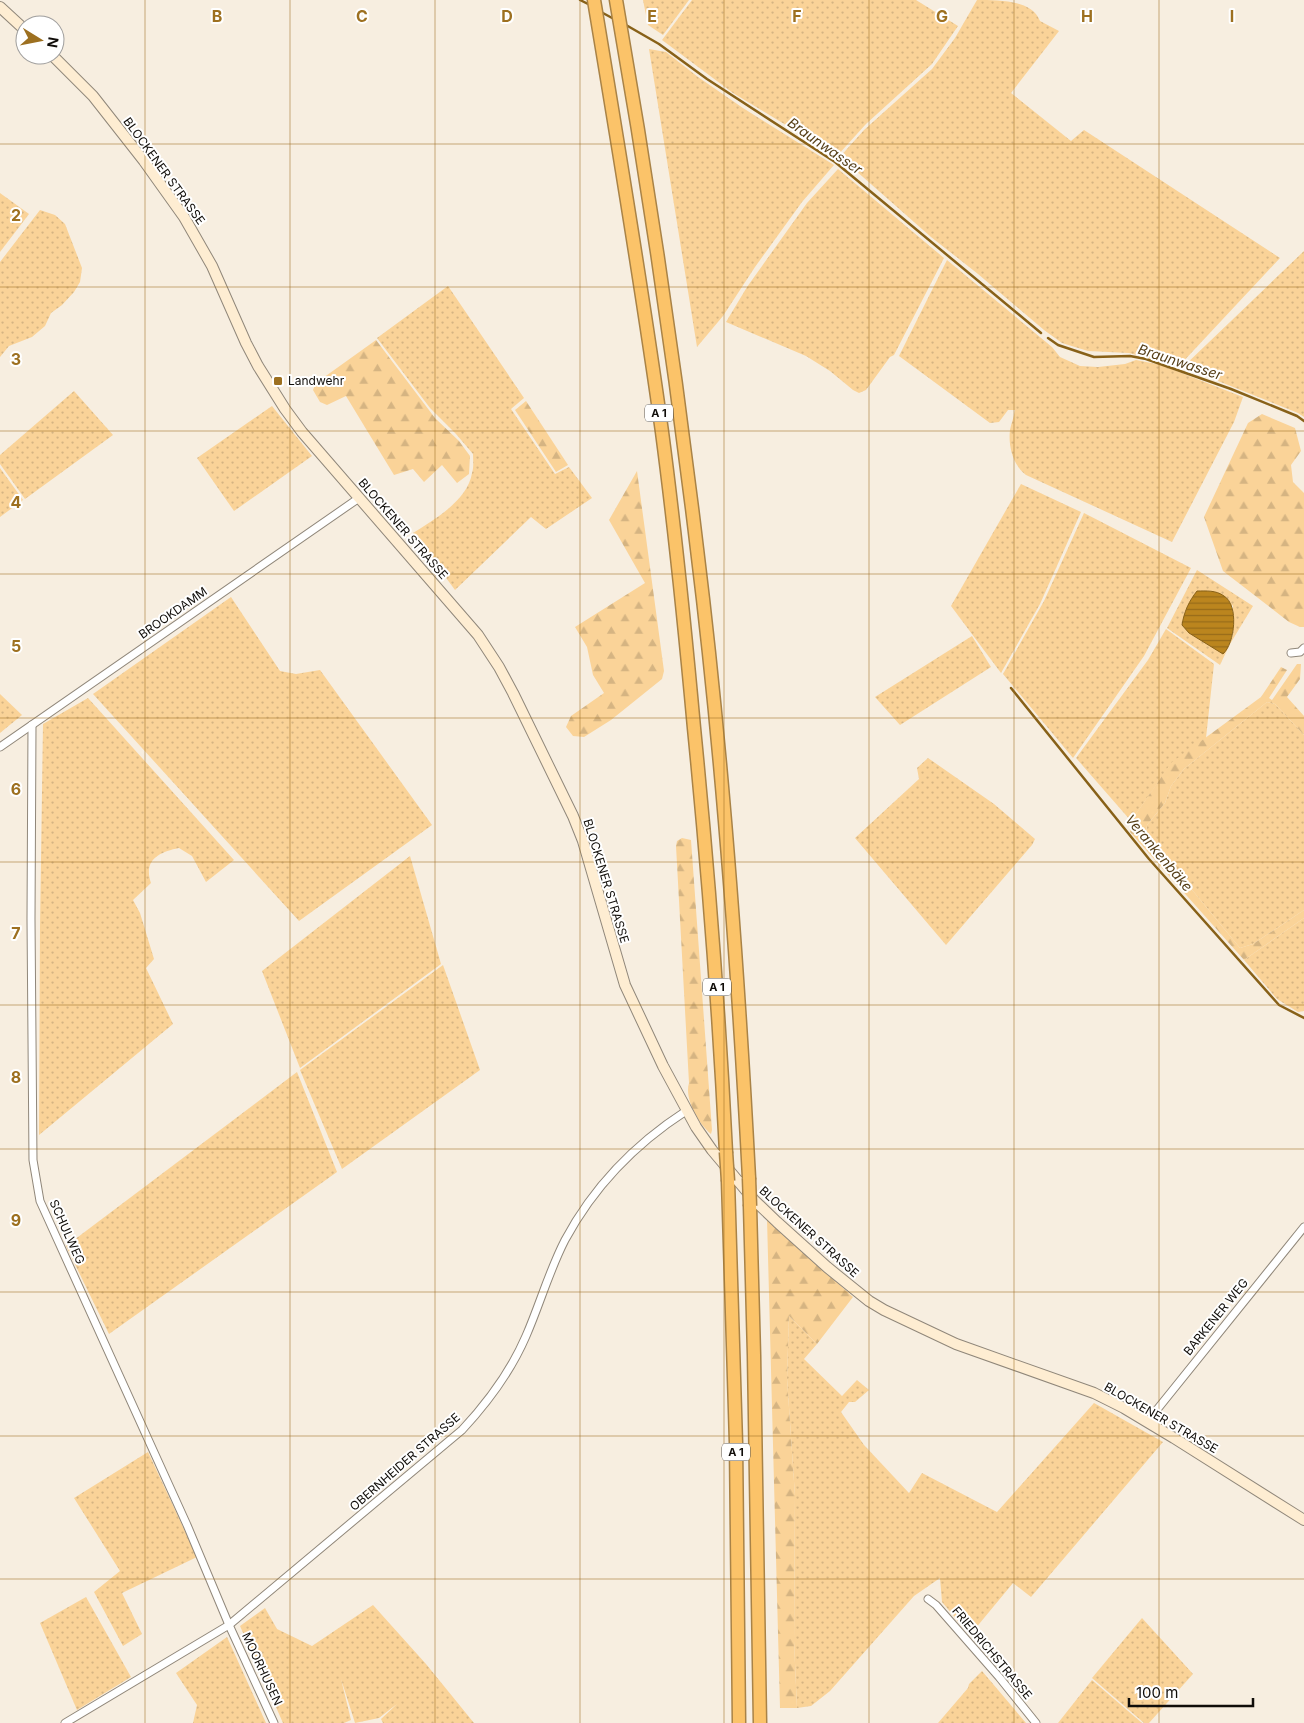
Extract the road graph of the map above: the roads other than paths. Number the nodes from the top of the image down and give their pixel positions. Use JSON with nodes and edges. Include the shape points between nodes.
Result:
{"nodes":[{"id":1,"x":594,"y":0,"type":"edge"},
{"id":2,"x":616,"y":0,"type":"edge"},
{"id":3,"x":0,"y":6,"type":"edge"},
{"id":4,"x":15,"y":20,"type":"edge"},
{"id":5,"x":62,"y":65,"type":"edge"},
{"id":6,"x":359,"y":498,"type":"junction"},
{"id":7,"x":1304,"y":648,"type":"edge"},
{"id":8,"x":1291,"y":653,"type":"dead end"},
{"id":9,"x":32,"y":725,"type":"junction"},
{"id":10,"x":0,"y":747,"type":"edge"},
{"id":11,"x":686,"y":1111,"type":"junction"},
{"id":12,"x":1304,"y":1227,"type":"edge"},
{"id":13,"x":1147,"y":1422,"type":"junction"},
{"id":14,"x":1304,"y":1520,"type":"edge"},
{"id":15,"x":928,"y":1599,"type":"dead end"},
{"id":16,"x":229,"y":1625,"type":"junction"},
{"id":17,"x":65,"y":1723,"type":"edge"},
{"id":18,"x":274,"y":1723,"type":"edge"},
{"id":19,"x":739,"y":1723,"type":"edge"},
{"id":20,"x":760,"y":1723,"type":"edge"},
{"id":21,"x":1036,"y":1723,"type":"edge"}],
"edges":[{"from":1,"to":19,"type":"highway","number":"A 1","bridge":true,"via":[[638,262],[662,434],[704,816],[718,989],[728,1180],[736,1443]]},
{"from":2,"to":20,"type":"highway","number":"A 1","bridge":true,"via":[[684,442],[724,804],[749,1178]]},
{"from":3,"to":4,"type":"street"},
{"from":5,"to":6,"type":"street","name":"BLOCKENER STRASSE","via":[[93,96],[181,212],[203,248],[267,383],[302,432]]},
{"from":6,"to":9,"type":"street","name":"BROOKDAMM"},
{"from":6,"to":11,"type":"street","name":"BLOCKENER STRASSE","via":[[466,620],[513,693],[583,841],[625,985]]},
{"from":7,"to":8,"type":"street"},
{"from":9,"to":10,"type":"street","name":"BROOKDAMM"},
{"from":9,"to":16,"type":"street","name":"SCHULWEG","via":[[33,1160],[40,1201]]},
{"from":11,"to":13,"type":"street","name":"BLOCKENER STRASSE","via":[[712,1150],[754,1200],[869,1301],[956,1344],[1094,1393]]},
{"from":11,"to":16,"type":"street","name":"OBERNHEIDER STRASSE","via":[[625,1159],[593,1196],[558,1256],[526,1338],[508,1371],[475,1416],[428,1460]]},
{"from":12,"to":13,"type":"street","name":"BARKENER WEG"},
{"from":13,"to":14,"type":"street","name":"BLOCKENER STRASSE"},
{"from":15,"to":21,"type":"street","name":"FRIEDRICHSTRASSE","via":[[999,1676]]},
{"from":16,"to":17,"type":"street","name":"OBERNHEIDER STRASSE"},
{"from":16,"to":18,"type":"street","name":"MOORHUSEN"}]}
